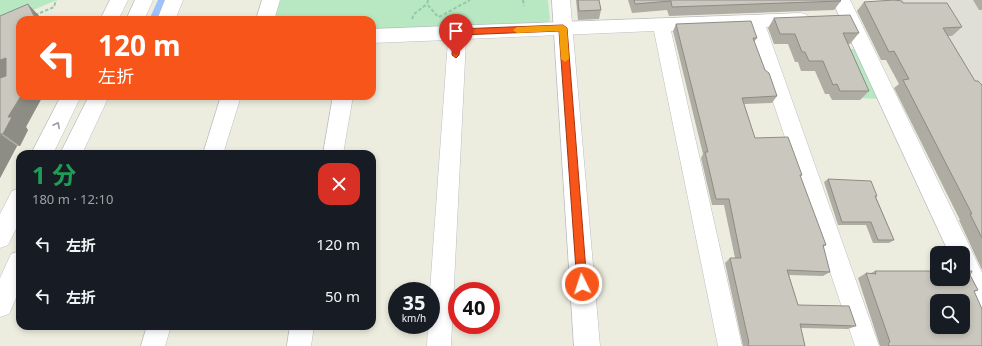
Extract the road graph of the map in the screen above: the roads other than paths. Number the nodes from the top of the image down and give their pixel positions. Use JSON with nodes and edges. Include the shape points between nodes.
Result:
{"nodes":[{"id":1,"x":119,"y":0,"type":"edge"},
{"id":2,"x":144,"y":0,"type":"edge"},
{"id":3,"x":174,"y":0,"type":"edge"},
{"id":4,"x":271,"y":0,"type":"edge"},
{"id":5,"x":561,"y":0,"type":"edge"},
{"id":6,"x":835,"y":13,"type":"edge"},
{"id":7,"x":111,"y":16,"type":"edge"},
{"id":8,"x":137,"y":16,"type":"edge"},
{"id":9,"x":168,"y":16,"type":"edge"},
{"id":10,"x":266,"y":16,"type":"edge"},
{"id":11,"x":755,"y":21,"type":"junction"},
{"id":12,"x":661,"y":24,"type":"junction"},
{"id":13,"x":563,"y":28,"type":"junction"},
{"id":14,"x":457,"y":32,"type":"junction"},
{"id":15,"x":376,"y":36,"type":"edge"},
{"id":16,"x":69,"y":100,"type":"edge"},
{"id":17,"x":97,"y":100,"type":"edge"},
{"id":18,"x":230,"y":100,"type":"edge"},
{"id":19,"x":342,"y":100,"type":"edge"},
{"id":20,"x":44,"y":150,"type":"edge"},
{"id":21,"x":73,"y":150,"type":"edge"},
{"id":22,"x":214,"y":150,"type":"edge"},
{"id":23,"x":334,"y":150,"type":"edge"},
{"id":24,"x":16,"y":206,"type":"edge"},
{"id":25,"x":0,"y":238,"type":"edge"},
{"id":26,"x":956,"y":246,"type":"edge"},
{"id":27,"x":16,"y":271,"type":"edge"},
{"id":28,"x":970,"y":273,"type":"edge"},
{"id":29,"x":982,"y":298,"type":"edge"},
{"id":30,"x":0,"y":305,"type":"edge"},
{"id":31,"x":158,"y":330,"type":"edge"},
{"id":32,"x":301,"y":330,"type":"edge"},
{"id":33,"x":153,"y":346,"type":"edge"},
{"id":34,"x":299,"y":346,"type":"edge"},
{"id":35,"x":439,"y":346,"type":"edge"},
{"id":36,"x":587,"y":346,"type":"edge"},
{"id":37,"x":730,"y":346,"type":"edge"},
{"id":38,"x":867,"y":346,"type":"edge"}],
"edges":[{"from":1,"to":7,"type":"street"},
{"from":2,"to":8,"type":"street"},
{"from":3,"to":9,"type":"street"},
{"from":4,"to":10,"type":"street"},
{"from":5,"to":13,"type":"street"},
{"from":6,"to":11,"type":"street"},
{"from":6,"to":26,"type":"street"},
{"from":11,"to":12,"type":"street"},
{"from":11,"to":38,"type":"street"},
{"from":12,"to":13,"type":"street"},
{"from":12,"to":37,"type":"street"},
{"from":13,"to":14,"type":"street"},
{"from":13,"to":36,"type":"street"},
{"from":14,"to":15,"type":"street"},
{"from":14,"to":35,"type":"street"},
{"from":20,"to":16,"type":"street","one_way":true},
{"from":17,"to":21,"type":"street"},
{"from":18,"to":22,"type":"street"},
{"from":19,"to":23,"type":"street"},
{"from":24,"to":25,"type":"street"},
{"from":27,"to":30,"type":"street"},
{"from":28,"to":29,"type":"street"},
{"from":31,"to":33,"type":"street"},
{"from":32,"to":34,"type":"street"}]}
